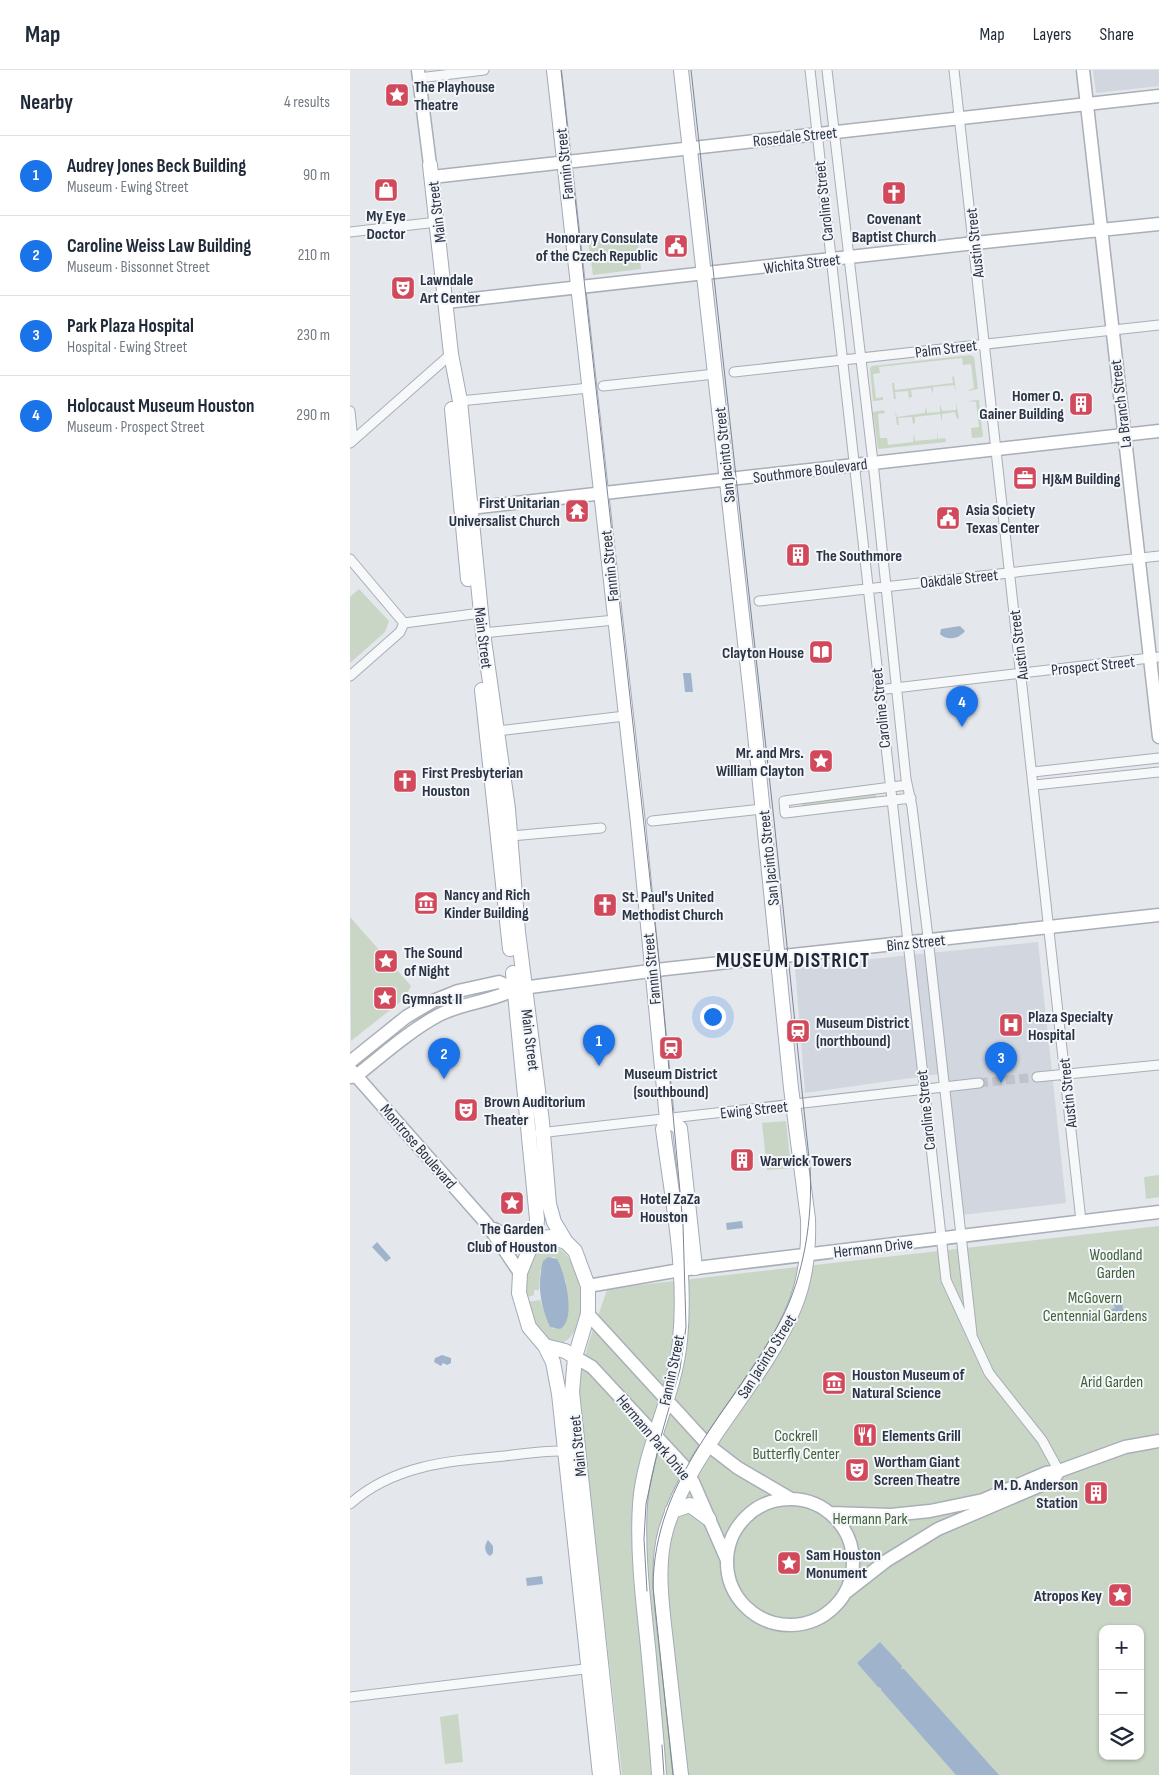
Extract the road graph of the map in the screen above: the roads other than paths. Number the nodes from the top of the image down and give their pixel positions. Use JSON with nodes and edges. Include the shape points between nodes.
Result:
{"nodes":[{"id":1,"x":484,"y":70,"type":"edge"},
{"id":2,"x":554,"y":70,"type":"edge"},
{"id":3,"x":681,"y":70,"type":"edge"},
{"id":4,"x":810,"y":70,"type":"edge"},
{"id":5,"x":827,"y":70,"type":"edge"},
{"id":6,"x":954,"y":70,"type":"edge"},
{"id":7,"x":1083,"y":70,"type":"edge"},
{"id":8,"x":419,"y":74,"type":"edge"},
{"id":9,"x":1159,"y":96,"type":"edge"},
{"id":10,"x":1087,"y":104,"type":"junction"},
{"id":11,"x":959,"y":118,"type":"junction"},
{"id":12,"x":834,"y":132,"type":"junction"},
{"id":13,"x":816,"y":134,"type":"junction"},
{"id":14,"x":690,"y":148,"type":"junction"},
{"id":15,"x":564,"y":162,"type":"junction"},
{"id":16,"x":431,"y":171,"type":"junction"},
{"id":17,"x":437,"y":222,"type":"junction"},
{"id":18,"x":1159,"y":224,"type":"edge"},
{"id":19,"x":1101,"y":231,"type":"junction"},
{"id":20,"x":350,"y":232,"type":"edge"},
{"id":21,"x":974,"y":243,"type":"junction"},
{"id":22,"x":849,"y":257,"type":"junction"},
{"id":23,"x":830,"y":259,"type":"junction"},
{"id":24,"x":704,"y":274,"type":"junction"},
{"id":25,"x":577,"y":289,"type":"junction"},
{"id":26,"x":446,"y":302,"type":"junction"},
{"id":27,"x":1159,"y":325,"type":"edge"},
{"id":28,"x":1112,"y":330,"type":"junction"},
{"id":29,"x":984,"y":344,"type":"junction"},
{"id":30,"x":451,"y":354,"type":"junction"},
{"id":31,"x":862,"y":358,"type":"junction"},
{"id":32,"x":841,"y":360,"type":"junction"},
{"id":33,"x":734,"y":372,"type":"dead end"},
{"id":34,"x":715,"y":374,"type":"junction"},
{"id":35,"x":596,"y":387,"type":"junction"},
{"id":36,"x":460,"y":401,"type":"junction"},
{"id":37,"x":350,"y":410,"type":"edge"},
{"id":38,"x":1159,"y":430,"type":"edge"},
{"id":39,"x":1124,"y":434,"type":"junction"},
{"id":40,"x":352,"y":442,"type":"edge"},
{"id":41,"x":997,"y":447,"type":"junction"},
{"id":42,"x":873,"y":462,"type":"junction"},
{"id":43,"x":855,"y":464,"type":"junction"},
{"id":44,"x":726,"y":480,"type":"junction"},
{"id":45,"x":600,"y":493,"type":"junction"},
{"id":46,"x":466,"y":508,"type":"junction"},
{"id":47,"x":1159,"y":556,"type":"edge"},
{"id":48,"x":1137,"y":558,"type":"junction"},
{"id":49,"x":350,"y":559,"type":"edge"},
{"id":50,"x":1010,"y":573,"type":"junction"},
{"id":51,"x":886,"y":586,"type":"junction"},
{"id":52,"x":867,"y":587,"type":"junction"},
{"id":53,"x":760,"y":601,"type":"dead end"},
{"id":54,"x":476,"y":614,"type":"junction"},
{"id":55,"x":615,"y":620,"type":"junction"},
{"id":56,"x":404,"y":623,"type":"junction"},
{"id":57,"x":483,"y":633,"type":"junction"},
{"id":58,"x":1154,"y":658,"type":"edge"},
{"id":59,"x":1022,"y":673,"type":"junction"},
{"id":60,"x":350,"y":676,"type":"edge"},
{"id":61,"x":898,"y":688,"type":"junction"},
{"id":62,"x":878,"y":690,"type":"junction"},
{"id":63,"x":625,"y":716,"type":"junction"},
{"id":64,"x":497,"y":731,"type":"junction"},
{"id":65,"x":1159,"y":737,"type":"edge"},
{"id":66,"x":1159,"y":758,"type":"edge"},
{"id":67,"x":1033,"y":772,"type":"junction"},
{"id":68,"x":1159,"y":772,"type":"edge"},
{"id":69,"x":907,"y":785,"type":"junction"},
{"id":70,"x":1034,"y":785,"type":"junction"},
{"id":71,"x":889,"y":788,"type":"junction"},
{"id":72,"x":910,"y":798,"type":"junction"},
{"id":73,"x":891,"y":801,"type":"junction"},
{"id":74,"x":762,"y":809,"type":"junction"},
{"id":75,"x":652,"y":821,"type":"dead end"},
{"id":76,"x":600,"y":828,"type":"dead end"},
{"id":77,"x":511,"y":836,"type":"junction"},
{"id":78,"x":1159,"y":915,"type":"edge"},
{"id":79,"x":1050,"y":927,"type":"junction"},
{"id":80,"x":929,"y":941,"type":"junction"},
{"id":81,"x":907,"y":943,"type":"junction"},
{"id":82,"x":779,"y":957,"type":"junction"},
{"id":83,"x":651,"y":971,"type":"junction"},
{"id":84,"x":520,"y":988,"type":"junction"},
{"id":85,"x":350,"y":1062,"type":"edge"},
{"id":86,"x":1159,"y":1064,"type":"edge"},
{"id":87,"x":352,"y":1074,"type":"edge"},
{"id":88,"x":1065,"y":1075,"type":"junction"},
{"id":89,"x":1037,"y":1077,"type":"tunnel mouth"},
{"id":90,"x":979,"y":1083,"type":"tunnel mouth"},
{"id":91,"x":944,"y":1087,"type":"junction"},
{"id":92,"x":923,"y":1090,"type":"junction"},
{"id":93,"x":793,"y":1105,"type":"junction"},
{"id":94,"x":667,"y":1119,"type":"junction"},
{"id":95,"x":536,"y":1133,"type":"junction"},
{"id":96,"x":1159,"y":1212,"type":"edge"},
{"id":97,"x":1081,"y":1221,"type":"junction"},
{"id":98,"x":487,"y":1224,"type":"junction"},
{"id":99,"x":961,"y":1236,"type":"junction"},
{"id":100,"x":534,"y":1239,"type":"junction"},
{"id":101,"x":940,"y":1239,"type":"junction"},
{"id":102,"x":566,"y":1242,"type":"junction"},
{"id":103,"x":807,"y":1255,"type":"junction"},
{"id":104,"x":695,"y":1268,"type":"junction"},
{"id":105,"x":680,"y":1270,"type":"junction"},
{"id":106,"x":520,"y":1273,"type":"junction"},
{"id":107,"x":588,"y":1286,"type":"junction"},
{"id":108,"x":588,"y":1314,"type":"junction"},
{"id":109,"x":973,"y":1340,"type":"junction"},
{"id":110,"x":545,"y":1346,"type":"junction"},
{"id":111,"x":572,"y":1351,"type":"junction"},
{"id":112,"x":666,"y":1398,"type":"junction"},
{"id":113,"x":655,"y":1435,"type":"junction"},
{"id":114,"x":1159,"y":1441,"type":"edge"},
{"id":115,"x":708,"y":1445,"type":"junction"},
{"id":116,"x":565,"y":1451,"type":"junction"},
{"id":117,"x":1059,"y":1471,"type":"junction"},
{"id":118,"x":690,"y":1476,"type":"junction"},
{"id":119,"x":790,"y":1499,"type":"junction"},
{"id":120,"x":350,"y":1504,"type":"edge"},
{"id":121,"x":672,"y":1511,"type":"junction"},
{"id":122,"x":830,"y":1513,"type":"junction"},
{"id":123,"x":709,"y":1519,"type":"junction"},
{"id":124,"x":727,"y":1560,"type":"junction"},
{"id":125,"x":845,"y":1594,"type":"junction"},
{"id":126,"x":596,"y":1668,"type":"junction"},
{"id":127,"x":350,"y":1697,"type":"edge"},
{"id":128,"x":600,"y":1775,"type":"edge"},
{"id":129,"x":613,"y":1775,"type":"edge"},
{"id":130,"x":658,"y":1775,"type":"edge"},
{"id":131,"x":680,"y":1775,"type":"edge"}],
"edges":[{"from":1,"to":8,"type":"street"},
{"from":2,"to":15,"type":"main road","name":"Fannin Street"},
{"from":3,"to":14,"type":"main road","name":"San Jacinto Street"},
{"from":4,"to":13,"type":"street","name":"Caroline Street"},
{"from":5,"to":12,"type":"street","name":"Caroline Street"},
{"from":6,"to":11,"type":"street","name":"Austin Street"},
{"from":7,"to":10,"type":"street","name":"La Branch Street"},
{"from":8,"to":16,"type":"street","name":"Main Street"},
{"from":9,"to":10,"type":"street","name":"Rosedale Street"},
{"from":10,"to":11,"type":"street","name":"Rosedale Street"},
{"from":10,"to":19,"type":"street","name":"La Branch Street"},
{"from":11,"to":12,"type":"street","name":"Rosedale Street"},
{"from":11,"to":21,"type":"street","name":"Austin Street"},
{"from":12,"to":13,"type":"street","name":"Rosedale Street"},
{"from":12,"to":22,"type":"street","name":"Caroline Street"},
{"from":13,"to":14,"type":"street","name":"Rosedale Street"},
{"from":13,"to":23,"type":"street","name":"Caroline Street"},
{"from":14,"to":15,"type":"street","name":"Rosedale Street"},
{"from":14,"to":24,"type":"main road","name":"San Jacinto Street"},
{"from":15,"to":16,"type":"street","name":"Rosedale Street"},
{"from":15,"to":25,"type":"main road","name":"Fannin Street"},
{"from":16,"to":17,"type":"main road","name":"Main Street"},
{"from":17,"to":20,"type":"street"},
{"from":17,"to":26,"type":"main road","name":"Main Street"},
{"from":18,"to":19,"type":"street","name":"Wichita Street"},
{"from":19,"to":21,"type":"street","name":"Wichita Street"},
{"from":19,"to":28,"type":"street","name":"La Branch Street"},
{"from":21,"to":22,"type":"street","name":"Wichita Street"},
{"from":21,"to":29,"type":"street","name":"Austin Street"},
{"from":22,"to":23,"type":"street","name":"Wichita Street"},
{"from":22,"to":31,"type":"street","name":"Caroline Street"},
{"from":23,"to":24,"type":"street","name":"Wichita Street"},
{"from":23,"to":32,"type":"street","name":"Caroline Street"},
{"from":24,"to":25,"type":"street","name":"Wichita Street"},
{"from":24,"to":34,"type":"main road","name":"San Jacinto Street"},
{"from":25,"to":26,"type":"street","name":"Wichita Street"},
{"from":25,"to":35,"type":"main road","name":"Fannin Street"},
{"from":26,"to":30,"type":"main road","name":"Main Street"},
{"from":27,"to":28,"type":"street","name":"Palm Street"},
{"from":28,"to":29,"type":"street","name":"Palm Street"},
{"from":28,"to":39,"type":"street","name":"La Branch Street"},
{"from":29,"to":31,"type":"street","name":"Palm Street"},
{"from":29,"to":41,"type":"street","name":"Austin Street"},
{"from":30,"to":36,"type":"main road","name":"Main Street"},
{"from":30,"to":40,"type":"street"},
{"from":30,"to":46,"type":"main road","name":"Main Street","via":[[449,381]]},
{"from":31,"to":32,"type":"street","name":"Palm Street"},
{"from":31,"to":42,"type":"street","name":"Caroline Street"},
{"from":32,"to":33,"type":"street","name":"Palm Street"},
{"from":32,"to":43,"type":"street","name":"Caroline Street"},
{"from":34,"to":35,"type":"street"},
{"from":34,"to":44,"type":"main road","name":"San Jacinto Street"},
{"from":35,"to":36,"type":"street"},
{"from":35,"to":45,"type":"main road","name":"Fannin Street"},
{"from":36,"to":46,"type":"main road","name":"Main Street"},
{"from":37,"to":40,"type":"street"},
{"from":38,"to":39,"type":"street","name":"Southmore Boulevard"},
{"from":39,"to":41,"type":"street","name":"Southmore Boulevard"},
{"from":39,"to":48,"type":"street","name":"La Branch Street"},
{"from":41,"to":42,"type":"street","name":"Southmore Boulevard"},
{"from":41,"to":50,"type":"street","name":"Austin Street"},
{"from":42,"to":43,"type":"street","name":"Southmore Boulevard"},
{"from":42,"to":51,"type":"street","name":"Caroline Street"},
{"from":43,"to":44,"type":"street","name":"Southmore Boulevard"},
{"from":43,"to":52,"type":"street","name":"Caroline Street"},
{"from":44,"to":45,"type":"street","name":"Southmore Boulevard"},
{"from":44,"to":74,"type":"main road","name":"San Jacinto Street"},
{"from":45,"to":46,"type":"street","name":"Southmore Boulevard"},
{"from":45,"to":55,"type":"main road","name":"Fannin Street"},
{"from":46,"to":54,"type":"main road","name":"Main Street"},
{"from":47,"to":48,"type":"street","name":"Oakdale Street"},
{"from":48,"to":50,"type":"street","name":"Oakdale Street"},
{"from":48,"to":58,"type":"street","name":"La Branch Street"},
{"from":49,"to":56,"type":"street"},
{"from":50,"to":51,"type":"street","name":"Oakdale Street"},
{"from":50,"to":59,"type":"street","name":"Austin Street"},
{"from":51,"to":52,"type":"street","name":"Oakdale Street"},
{"from":51,"to":61,"type":"street","name":"Caroline Street"},
{"from":52,"to":53,"type":"street","name":"Oakdale Street"},
{"from":52,"to":62,"type":"street","name":"Caroline Street"},
{"from":54,"to":56,"type":"street"},
{"from":54,"to":57,"type":"main road","name":"Main Street"},
{"from":54,"to":84,"type":"main road","name":"Main Street"},
{"from":55,"to":57,"type":"street"},
{"from":55,"to":63,"type":"main road","name":"Fannin Street"},
{"from":56,"to":60,"type":"street","via":[[400,632]]},
{"from":57,"to":64,"type":"main road","name":"Main Street"},
{"from":58,"to":59,"type":"street","name":"Prospect Street"},
{"from":58,"to":65,"type":"street","name":"La Branch Street"},
{"from":59,"to":61,"type":"street","name":"Prospect Street"},
{"from":59,"to":67,"type":"street","name":"Austin Street"},
{"from":61,"to":62,"type":"street","name":"Prospect Street"},
{"from":61,"to":69,"type":"street","name":"Caroline Street"},
{"from":62,"to":71,"type":"street","name":"Caroline Street"},
{"from":63,"to":64,"type":"street"},
{"from":63,"to":83,"type":"main road","name":"Fannin Street"},
{"from":64,"to":77,"type":"main road","name":"Main Street"},
{"from":66,"to":67,"type":"street"},
{"from":67,"to":70,"type":"street","name":"Austin Street"},
{"from":68,"to":70,"type":"street"},
{"from":69,"to":71,"type":"street"},
{"from":69,"to":72,"type":"street","name":"Caroline Street"},
{"from":70,"to":79,"type":"street","name":"Austin Street"},
{"from":71,"to":73,"type":"street","name":"Caroline Street"},
{"from":71,"to":73,"type":"street","via":[[784,801],[785,813]]},
{"from":72,"to":73,"type":"street"},
{"from":72,"to":80,"type":"street","name":"Caroline Street"},
{"from":73,"to":81,"type":"street","name":"Caroline Street"},
{"from":74,"to":75,"type":"street"},
{"from":74,"to":82,"type":"main road","name":"San Jacinto Street"},
{"from":76,"to":77,"type":"street"},
{"from":77,"to":84,"type":"main road","name":"Main Street"},
{"from":78,"to":79,"type":"street","name":"Binz Street"},
{"from":79,"to":80,"type":"street","name":"Binz Street"},
{"from":79,"to":88,"type":"street","name":"Austin Street"},
{"from":80,"to":81,"type":"street","name":"Binz Street"},
{"from":80,"to":91,"type":"street","name":"Caroline Street"},
{"from":81,"to":82,"type":"street","name":"Binz Street"},
{"from":81,"to":92,"type":"street","name":"Caroline Street"},
{"from":82,"to":83,"type":"street","name":"Binz Street"},
{"from":82,"to":93,"type":"main road","name":"San Jacinto Street"},
{"from":83,"to":84,"type":"street","name":"Binz Street"},
{"from":83,"to":94,"type":"main road","name":"Fannin Street"},
{"from":84,"to":85,"type":"street","via":[[499,982],[458,991],[433,1001],[406,1017]]},
{"from":84,"to":87,"type":"street","via":[[440,1014]]},
{"from":84,"to":95,"type":"main road","name":"Main Street"},
{"from":86,"to":88,"type":"street"},
{"from":87,"to":98,"type":"street","name":"Montrose Boulevard"},
{"from":88,"to":89,"type":"street"},
{"from":88,"to":97,"type":"street","name":"Austin Street"},
{"from":90,"to":91,"type":"street","name":"Ewing Street"},
{"from":91,"to":92,"type":"street","name":"Ewing Street"},
{"from":91,"to":99,"type":"street","name":"Caroline Street"},
{"from":92,"to":93,"type":"street","name":"Ewing Street"},
{"from":92,"to":101,"type":"street","name":"Caroline Street"},
{"from":93,"to":94,"type":"street","name":"Ewing Street"},
{"from":93,"to":103,"type":"main road","name":"San Jacinto Street","via":[[808,1219]]},
{"from":94,"to":95,"type":"street","name":"Ewing Street"},
{"from":94,"to":104,"type":"main road","via":[[680,1128]]},
{"from":94,"to":105,"type":"main road","name":"Fannin Street","via":[[664,1129]]},
{"from":95,"to":100,"type":"main road","name":"Main Street","via":[[537,1219]]},
{"from":95,"to":102,"type":"main road","name":"Main Street","via":[[549,1204],[554,1222]]},
{"from":96,"to":97,"type":"street","name":"Hermann Drive"},
{"from":97,"to":99,"type":"street","name":"Hermann Drive"},
{"from":98,"to":100,"type":"street","name":"Montrose Boulevard","via":[[515,1240]]},
{"from":98,"to":106,"type":"street","name":"Montrose Boulevard"},
{"from":99,"to":101,"type":"street","name":"Hermann Drive"},
{"from":99,"to":109,"type":"street","name":"Caroline Street"},
{"from":100,"to":102,"type":"main road","via":[[551,1237]]},
{"from":100,"to":106,"type":"main road","name":"Main Street"},
{"from":101,"to":103,"type":"street","name":"Hermann Drive"},
{"from":101,"to":109,"type":"street","name":"Caroline Street","via":[[946,1280]]},
{"from":102,"to":107,"type":"main road","name":"Main Street","via":[[575,1250]]},
{"from":103,"to":104,"type":"street","name":"Hermann Drive"},
{"from":103,"to":115,"type":"main road","name":"San Jacinto Street","via":[[795,1308]]},
{"from":104,"to":105,"type":"street","name":"Hermann Drive"},
{"from":105,"to":107,"type":"street","name":"Hermann Drive"},
{"from":105,"to":112,"type":"main road","name":"Fannin Street","via":[[680,1340]]},
{"from":106,"to":110,"type":"main road","name":"Main Street","via":[[519,1293],[524,1318],[532,1333]]},
{"from":107,"to":108,"type":"main road","name":"Main Street"},
{"from":108,"to":111,"type":"main road","name":"Main Street"},
{"from":108,"to":112,"type":"street","name":"Hermann Park Drive"},
{"from":109,"to":117,"type":"street","name":"Caroline Street","via":[[996,1384],[1039,1434]]},
{"from":110,"to":111,"type":"main road"},
{"from":110,"to":116,"type":"main road","name":"Main Street","via":[[559,1394]]},
{"from":111,"to":113,"type":"street","name":"Hermann Park Drive","via":[[592,1367]]},
{"from":111,"to":126,"type":"main road","name":"Main Street","via":[[572,1392]]},
{"from":112,"to":113,"type":"main road","name":"Fannin Street"},
{"from":112,"to":115,"type":"street","name":"Hermann Park Drive"},
{"from":113,"to":118,"type":"street","name":"Hermann Park Drive"},
{"from":113,"to":130,"type":"main road","name":"Fannin Street","via":[[640,1502],[638,1546]]},
{"from":114,"to":117,"type":"street","via":[[1125,1447]]},
{"from":115,"to":118,"type":"main road","name":"San Jacinto Street"},
{"from":115,"to":119,"type":"street","name":"Hermann Park Drive","via":[[738,1468]]},
{"from":116,"to":120,"type":"street","via":[[423,1466],[379,1482]]},
{"from":116,"to":126,"type":"main road","name":"Main Street"},
{"from":117,"to":122,"type":"street","via":[[1046,1473],[983,1500],[930,1511],[890,1515]]},
{"from":117,"to":125,"type":"street","via":[[1053,1480],[924,1538],[886,1561]]},
{"from":118,"to":121,"type":"main road","name":"San Jacinto Street"},
{"from":118,"to":123,"type":"street","name":"Hermann Park Drive"},
{"from":119,"to":122,"type":"street","via":[[811,1503]]},
{"from":119,"to":124,"type":"street","via":[[761,1507],[748,1516],[730,1543]]},
{"from":121,"to":123,"type":"main road","via":[[690,1505]]},
{"from":121,"to":131,"type":"main road","name":"San Jacinto Street","via":[[661,1565]]},
{"from":122,"to":125,"type":"street","via":[[843,1528],[851,1545],[854,1565]]},
{"from":123,"to":124,"type":"street","name":"Hermann Park Drive"},
{"from":124,"to":125,"type":"street","via":[[734,1592],[758,1616],[775,1624],[793,1625],[818,1619]]},
{"from":126,"to":127,"type":"street"},
{"from":126,"to":128,"type":"main road","name":"Main Street"},
{"from":126,"to":129,"type":"main road","name":"Main Street"}]}
